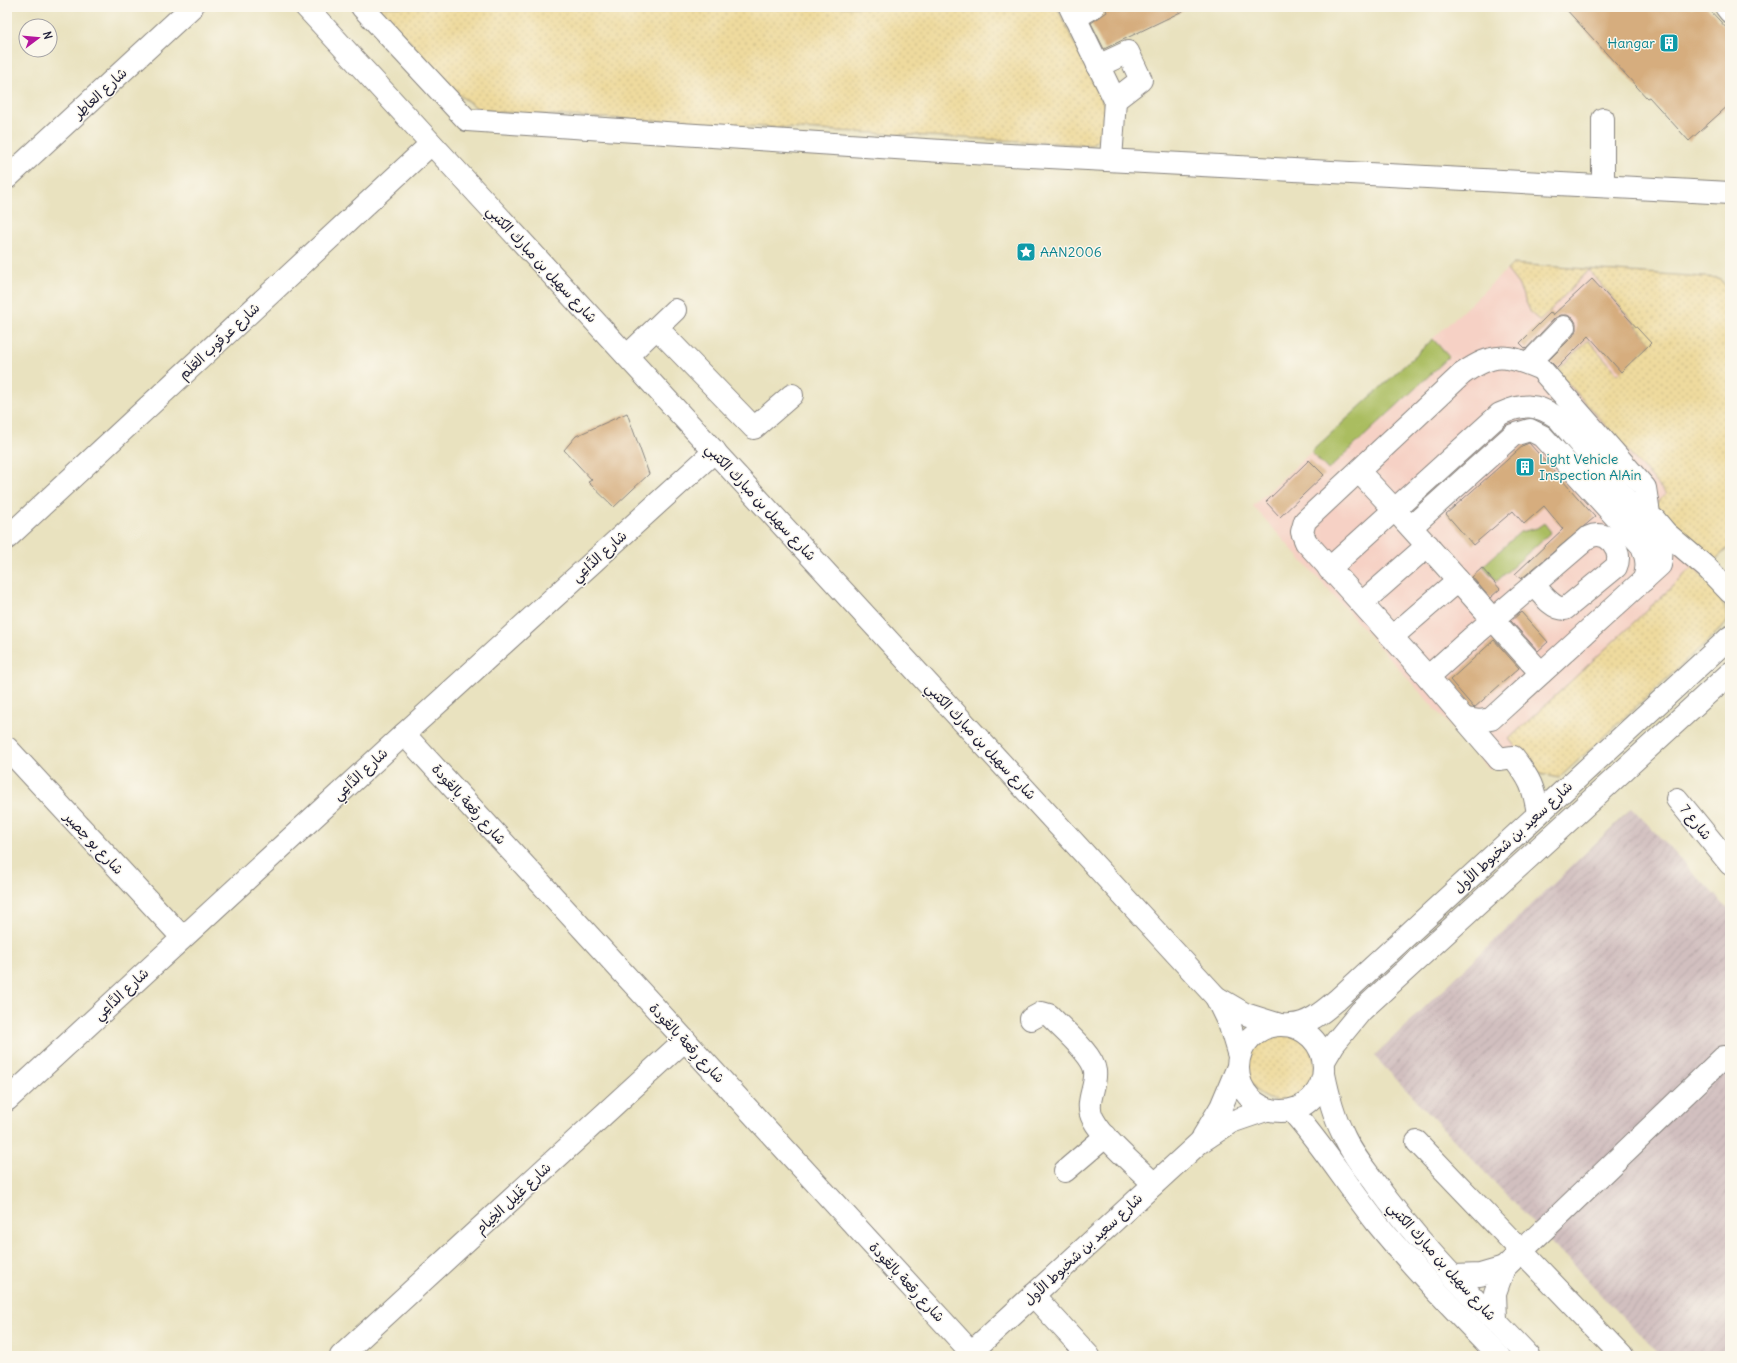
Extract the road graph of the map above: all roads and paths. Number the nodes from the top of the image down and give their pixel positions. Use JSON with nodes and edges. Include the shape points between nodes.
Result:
{"nodes":[{"id":1,"x":192,"y":7,"type":"edge"},
{"id":2,"x":306,"y":7,"type":"edge"},
{"id":3,"x":362,"y":7,"type":"edge"},
{"id":4,"x":1726,"y":7,"type":"edge"},
{"id":5,"x":1079,"y":11,"type":"edge"},
{"id":6,"x":1730,"y":12,"type":"edge"},
{"id":7,"x":1098,"y":66,"type":"junction"},
{"id":8,"x":1115,"y":100,"type":"junction"},
{"id":9,"x":1603,"y":119,"type":"dead end"},
{"id":10,"x":431,"y":144,"type":"junction"},
{"id":11,"x":1111,"y":160,"type":"junction"},
{"id":12,"x":7,"y":178,"type":"edge"},
{"id":13,"x":1603,"y":186,"type":"junction"},
{"id":14,"x":1727,"y":190,"type":"edge"},
{"id":15,"x":675,"y":310,"type":"dead end"},
{"id":16,"x":1564,"y":327,"type":"dead end"},
{"id":17,"x":657,"y":328,"type":"junction"},
{"id":18,"x":627,"y":356,"type":"junction"},
{"id":19,"x":1532,"y":362,"type":"junction"},
{"id":20,"x":792,"y":395,"type":"dead end"},
{"id":21,"x":715,"y":452,"type":"junction"},
{"id":22,"x":1362,"y":475,"type":"junction"},
{"id":23,"x":1649,"y":514,"type":"junction"},
{"id":24,"x":1403,"y":518,"type":"junction"},
{"id":25,"x":1666,"y":533,"type":"junction"},
{"id":26,"x":7,"y":538,"type":"edge"},
{"id":27,"x":1428,"y":545,"type":"junction"},
{"id":28,"x":1325,"y":563,"type":"junction"},
{"id":29,"x":1458,"y":580,"type":"junction"},
{"id":30,"x":1534,"y":585,"type":"dead end"},
{"id":31,"x":1730,"y":592,"type":"edge"},
{"id":32,"x":1362,"y":603,"type":"junction"},
{"id":33,"x":1493,"y":620,"type":"junction"},
{"id":34,"x":1392,"y":637,"type":"junction"},
{"id":35,"x":1730,"y":637,"type":"edge"},
{"id":36,"x":1541,"y":673,"type":"junction"},
{"id":37,"x":1730,"y":673,"type":"edge"},
{"id":38,"x":1428,"y":677,"type":"junction"},
{"id":39,"x":1465,"y":719,"type":"junction"},
{"id":40,"x":404,"y":734,"type":"junction"},
{"id":41,"x":7,"y":748,"type":"edge"},
{"id":42,"x":1499,"y":759,"type":"junction"},
{"id":43,"x":1677,"y":799,"type":"dead end"},
{"id":44,"x":1538,"y":814,"type":"junction"},
{"id":45,"x":1730,"y":864,"type":"edge"},
{"id":46,"x":182,"y":937,"type":"junction"},
{"id":47,"x":1216,"y":997,"type":"junction"},
{"id":48,"x":1031,"y":1019,"type":"dead end"},
{"id":49,"x":1284,"y":1025,"type":"junction"},
{"id":50,"x":685,"y":1040,"type":"junction"},
{"id":51,"x":1724,"y":1057,"type":"dead end"},
{"id":52,"x":1238,"y":1062,"type":"junction"},
{"id":53,"x":1324,"y":1068,"type":"junction"},
{"id":54,"x":7,"y":1100,"type":"edge"},
{"id":55,"x":1266,"y":1110,"type":"junction"},
{"id":56,"x":1292,"y":1110,"type":"junction"},
{"id":57,"x":1106,"y":1136,"type":"junction"},
{"id":58,"x":1417,"y":1142,"type":"dead end"},
{"id":59,"x":1199,"y":1143,"type":"junction"},
{"id":60,"x":1066,"y":1171,"type":"dead end"},
{"id":61,"x":1154,"y":1184,"type":"junction"},
{"id":62,"x":1521,"y":1251,"type":"junction"},
{"id":63,"x":1504,"y":1268,"type":"junction"},
{"id":64,"x":1454,"y":1276,"type":"junction"},
{"id":65,"x":1033,"y":1295,"type":"junction"},
{"id":66,"x":1496,"y":1320,"type":"junction"},
{"id":67,"x":969,"y":1354,"type":"edge"},
{"id":68,"x":341,"y":1356,"type":"edge"},
{"id":69,"x":1089,"y":1356,"type":"edge"},
{"id":70,"x":1499,"y":1356,"type":"edge"},
{"id":71,"x":1529,"y":1356,"type":"edge"},
{"id":72,"x":1622,"y":1356,"type":"edge"}],
"edges":[{"from":1,"to":12,"type":"street","name":"شارع العاطِر"},
{"from":2,"to":10,"type":"street","name":"شارع سهيل بن مبارك الكتبي"},
{"from":3,"to":11,"type":"street","via":[[467,120]]},
{"from":4,"to":6,"type":"street"},
{"from":5,"to":7,"type":"street"},
{"from":7,"to":8,"type":"street"},
{"from":7,"to":8,"type":"street","via":[[1128,52],[1140,80]]},
{"from":8,"to":11,"type":"street"},
{"from":9,"to":13,"type":"street"},
{"from":10,"to":18,"type":"street","name":"شارع سهيل بن مبارك الكتبي"},
{"from":10,"to":26,"type":"street","name":"شارع عرقوب العَلَم"},
{"from":11,"to":13,"type":"street"},
{"from":13,"to":14,"type":"street"},
{"from":15,"to":17,"type":"street"},
{"from":16,"to":19,"type":"street"},
{"from":17,"to":18,"type":"street"},
{"from":17,"to":20,"type":"street","via":[[754,428]]},
{"from":18,"to":21,"type":"street","name":"شارع سهيل بن مبارك الكتبي"},
{"from":19,"to":22,"type":"street","via":[[1506,357],[1479,362],[1462,374]]},
{"from":19,"to":23,"type":"street","via":[[1645,488]]},
{"from":21,"to":40,"type":"street","name":"شارع الدَّاعِي"},
{"from":21,"to":47,"type":"street","name":"شارع سهيل بن مبارك الكتبي"},
{"from":22,"to":23,"type":"street","via":[[1469,382],[1484,372],[1506,368],[1534,378]]},
{"from":22,"to":24,"type":"street"},
{"from":22,"to":28,"type":"street","via":[[1312,528],[1312,541]]},
{"from":23,"to":25,"type":"street"},
{"from":24,"to":27,"type":"street"},
{"from":24,"to":28,"type":"street"},
{"from":24,"to":36,"type":"street","via":[[1513,435],[1530,430],[1542,436],[1642,546],[1648,576]]},
{"from":25,"to":31,"type":"street","via":[[1707,568]]},
{"from":25,"to":42,"type":"street","via":[[1671,561],[1664,571],[1496,724],[1491,731],[1493,748]]},
{"from":27,"to":29,"type":"street"},
{"from":27,"to":32,"type":"street"},
{"from":28,"to":32,"type":"street"},
{"from":29,"to":33,"type":"street"},
{"from":29,"to":34,"type":"street"},
{"from":30,"to":33,"type":"street"},
{"from":32,"to":34,"type":"street"},
{"from":33,"to":36,"type":"street"},
{"from":33,"to":38,"type":"street"},
{"from":34,"to":38,"type":"street"},
{"from":35,"to":44,"type":"street","name":"شارع سعيد بن شخبوط الأول"},
{"from":36,"to":39,"type":"street","via":[[1491,719]]},
{"from":37,"to":53,"type":"street","name":"شارع سعيد بن شخبوط الأول","via":[[1361,1011],[1334,1044]]},
{"from":38,"to":39,"type":"street"},
{"from":39,"to":42,"type":"street"},
{"from":40,"to":46,"type":"street","name":"شارع الدَّاعِي"},
{"from":40,"to":50,"type":"street","name":"شارع رِقعة بِالعُودة"},
{"from":41,"to":46,"type":"street","name":"شارع بو حِصير"},
{"from":42,"to":44,"type":"street","via":[[1513,757],[1526,774],[1534,790]]},
{"from":43,"to":45,"type":"street","name":"شارع 7"},
{"from":44,"to":49,"type":"street","name":"شارع سعيد بن شخبوط الأول","via":[[1337,1000],[1298,1025]]},
{"from":46,"to":54,"type":"street","name":"شارع الدَّاعِي"},
{"from":47,"to":49,"type":"street","name":"شارع سهيل بن مبارك الكتبي","via":[[1245,1014]]},
{"from":47,"to":52,"type":"street","name":"شارع سهيل بن مبارك الكتبي","via":[[1230,1026]]},
{"from":48,"to":57,"type":"street","via":[[1042,1013],[1049,1015],[1089,1057],[1095,1071],[1090,1102],[1092,1119]]},
{"from":49,"to":52,"type":"street","via":[[1264,1028],[1253,1034],[1245,1044]]},
{"from":49,"to":53,"type":"street","via":[[1303,1030],[1313,1038],[1320,1048]]},
{"from":50,"to":67,"type":"street","name":"شارع رِقعة بِالعُودة"},
{"from":50,"to":68,"type":"street","name":"شارع غَلِيل الخِيام"},
{"from":51,"to":62,"type":"street"},
{"from":52,"to":55,"type":"street","via":[[1240,1082],[1246,1094]]},
{"from":52,"to":59,"type":"street","name":"شارع سعيد بن شخبوط الأول","via":[[1221,1107]]},
{"from":53,"to":56,"type":"street","via":[[1321,1086],[1314,1098],[1304,1106]]},
{"from":53,"to":64,"type":"street","name":"شارع سهيل بن مبارك الكتبي","via":[[1334,1112],[1352,1151],[1407,1226]]},
{"from":55,"to":56,"type":"street"},
{"from":55,"to":59,"type":"street","name":"شارع سعيد بن شخبوط الأول","via":[[1231,1122]]},
{"from":56,"to":70,"type":"street","name":"شارع سهيل بن مبارك الكتبي","via":[[1415,1269]]},
{"from":57,"to":60,"type":"street"},
{"from":57,"to":61,"type":"street"},
{"from":58,"to":62,"type":"street"},
{"from":59,"to":61,"type":"street","name":"شارع سعيد بن شخبوط الأول"},
{"from":61,"to":65,"type":"street","name":"شارع سعيد بن شخبوط الأول"},
{"from":62,"to":63,"type":"street"},
{"from":62,"to":72,"type":"street"},
{"from":63,"to":64,"type":"street","via":[[1480,1274]]},
{"from":63,"to":66,"type":"street","via":[[1495,1293]]},
{"from":64,"to":66,"type":"street","name":"شارع سهيل بن مبارك الكتبي"},
{"from":65,"to":67,"type":"street","name":"شارع سعيد بن شخبوط الأول"},
{"from":65,"to":69,"type":"street"},
{"from":66,"to":71,"type":"street","name":"شارع سهيل بن مبارك الكتبي"}]}
